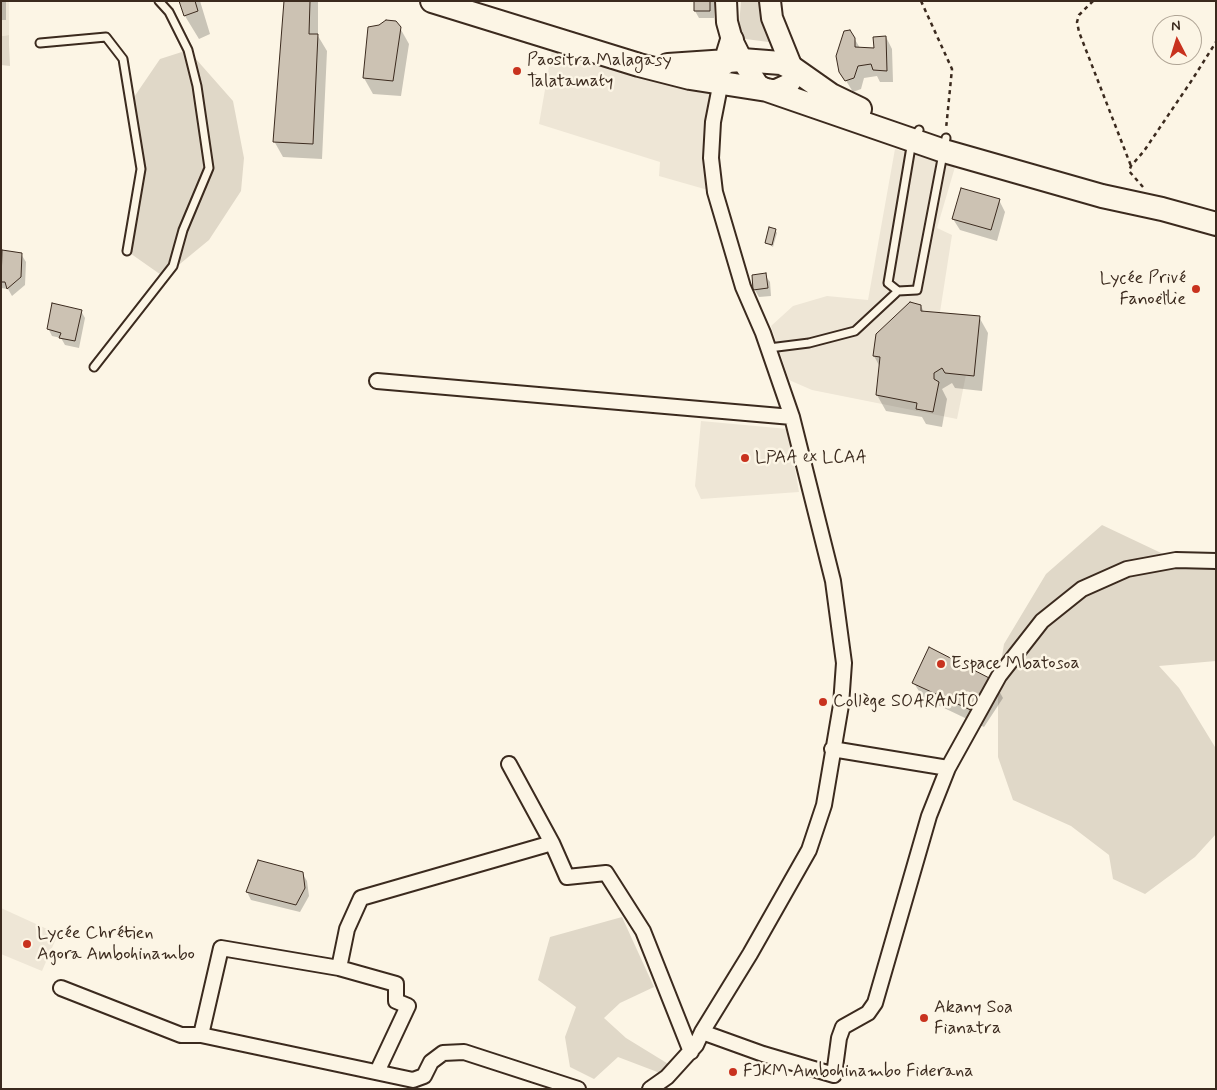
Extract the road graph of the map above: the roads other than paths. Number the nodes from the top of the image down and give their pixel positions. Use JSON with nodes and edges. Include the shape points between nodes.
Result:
{"nodes":[{"id":1,"x":159,"y":1,"type":"edge"},
{"id":2,"x":432,"y":1,"type":"edge"},
{"id":3,"x":726,"y":1,"type":"edge"},
{"id":4,"x":770,"y":1,"type":"edge"},
{"id":5,"x":732,"y":40,"type":"joint"},
{"id":6,"x":40,"y":43,"type":"dead end"},
{"id":7,"x":734,"y":61,"type":"junction"},
{"id":8,"x":639,"y":65,"type":"junction"},
{"id":9,"x":794,"y":69,"type":"junction"},
{"id":10,"x":720,"y":84,"type":"junction"},
{"id":11,"x":767,"y":90,"type":"junction"},
{"id":12,"x":916,"y":136,"type":"junction"},
{"id":13,"x":945,"y":144,"type":"junction"},
{"id":14,"x":1216,"y":224,"type":"edge"},
{"id":15,"x":127,"y":251,"type":"dead end"},
{"id":16,"x":898,"y":291,"type":"junction"},
{"id":17,"x":768,"y":348,"type":"junction"},
{"id":18,"x":94,"y":367,"type":"dead end"},
{"id":19,"x":377,"y":380,"type":"dead end"},
{"id":20,"x":792,"y":417,"type":"junction"},
{"id":21,"x":1216,"y":561,"type":"edge"},
{"id":22,"x":832,"y":749,"type":"junction"},
{"id":23,"x":510,"y":764,"type":"dead end"},
{"id":24,"x":948,"y":768,"type":"junction"},
{"id":25,"x":552,"y":843,"type":"junction"},
{"id":26,"x":339,"y":968,"type":"junction"},
{"id":27,"x":62,"y":988,"type":"dead end"},
{"id":28,"x":702,"y":1032,"type":"junction"},
{"id":29,"x":201,"y":1035,"type":"junction"},
{"id":30,"x":691,"y":1052,"type":"junction"},
{"id":31,"x":377,"y":1072,"type":"junction"},
{"id":32,"x":578,"y":1089,"type":"edge"},
{"id":33,"x":650,"y":1089,"type":"edge"}],
"edges":[{"from":1,"to":18,"type":"lane","via":[[169,12],[188,50],[197,86],[208,168],[183,230],[173,266]]},
{"from":2,"to":8,"type":"main road"},
{"from":3,"to":5,"type":"main road"},
{"from":4,"to":9,"type":"main road","via":[[772,18]]},
{"from":5,"to":7,"type":"main road"},
{"from":6,"to":15,"type":"lane","via":[[106,37],[123,59],[141,169]]},
{"from":7,"to":8,"type":"main road"},
{"from":7,"to":9,"type":"main road","via":[[781,63]]},
{"from":7,"to":10,"type":"street"},
{"from":7,"to":11,"type":"main road"},
{"from":8,"to":10,"type":"main road"},
{"from":9,"to":11,"type":"main road","via":[[789,84]]},
{"from":9,"to":12,"type":"main road","via":[[831,95]]},
{"from":10,"to":11,"type":"main road"},
{"from":10,"to":17,"type":"street","via":[[712,122],[711,158],[715,192],[743,287]]},
{"from":11,"to":12,"type":"main road"},
{"from":12,"to":13,"type":"main road"},
{"from":12,"to":16,"type":"lane","via":[[888,283]]},
{"from":13,"to":14,"type":"main road","via":[[1108,186],[1162,209]]},
{"from":13,"to":16,"type":"lane","via":[[917,290]]},
{"from":16,"to":17,"type":"lane","via":[[855,331],[809,343]]},
{"from":17,"to":20,"type":"street"},
{"from":19,"to":20,"type":"street"},
{"from":20,"to":22,"type":"street","via":[[833,581],[844,663],[841,704]]},
{"from":21,"to":24,"type":"street","via":[[1176,560],[1127,569],[1082,589],[1042,622],[999,676]]},
{"from":22,"to":24,"type":"street"},
{"from":22,"to":28,"type":"street","via":[[824,805],[809,850]]},
{"from":23,"to":25,"type":"street"},
{"from":24,"to":28,"type":"street","via":[[929,816],[875,1002],[868,1013],[844,1027],[839,1038],[834,1075]]},
{"from":25,"to":26,"type":"street","via":[[361,898],[347,929]]},
{"from":25,"to":30,"type":"street","via":[[567,877],[606,873],[643,931]]},
{"from":26,"to":29,"type":"street","via":[[221,948]]},
{"from":26,"to":31,"type":"street","via":[[396,984],[396,1001],[408,1006]]},
{"from":27,"to":29,"type":"street","via":[[181,1035]]},
{"from":28,"to":30,"type":"street"},
{"from":29,"to":31,"type":"street"},
{"from":30,"to":33,"type":"street"},
{"from":31,"to":32,"type":"street","via":[[413,1080],[424,1076],[431,1062],[443,1053],[464,1052]]}]}
